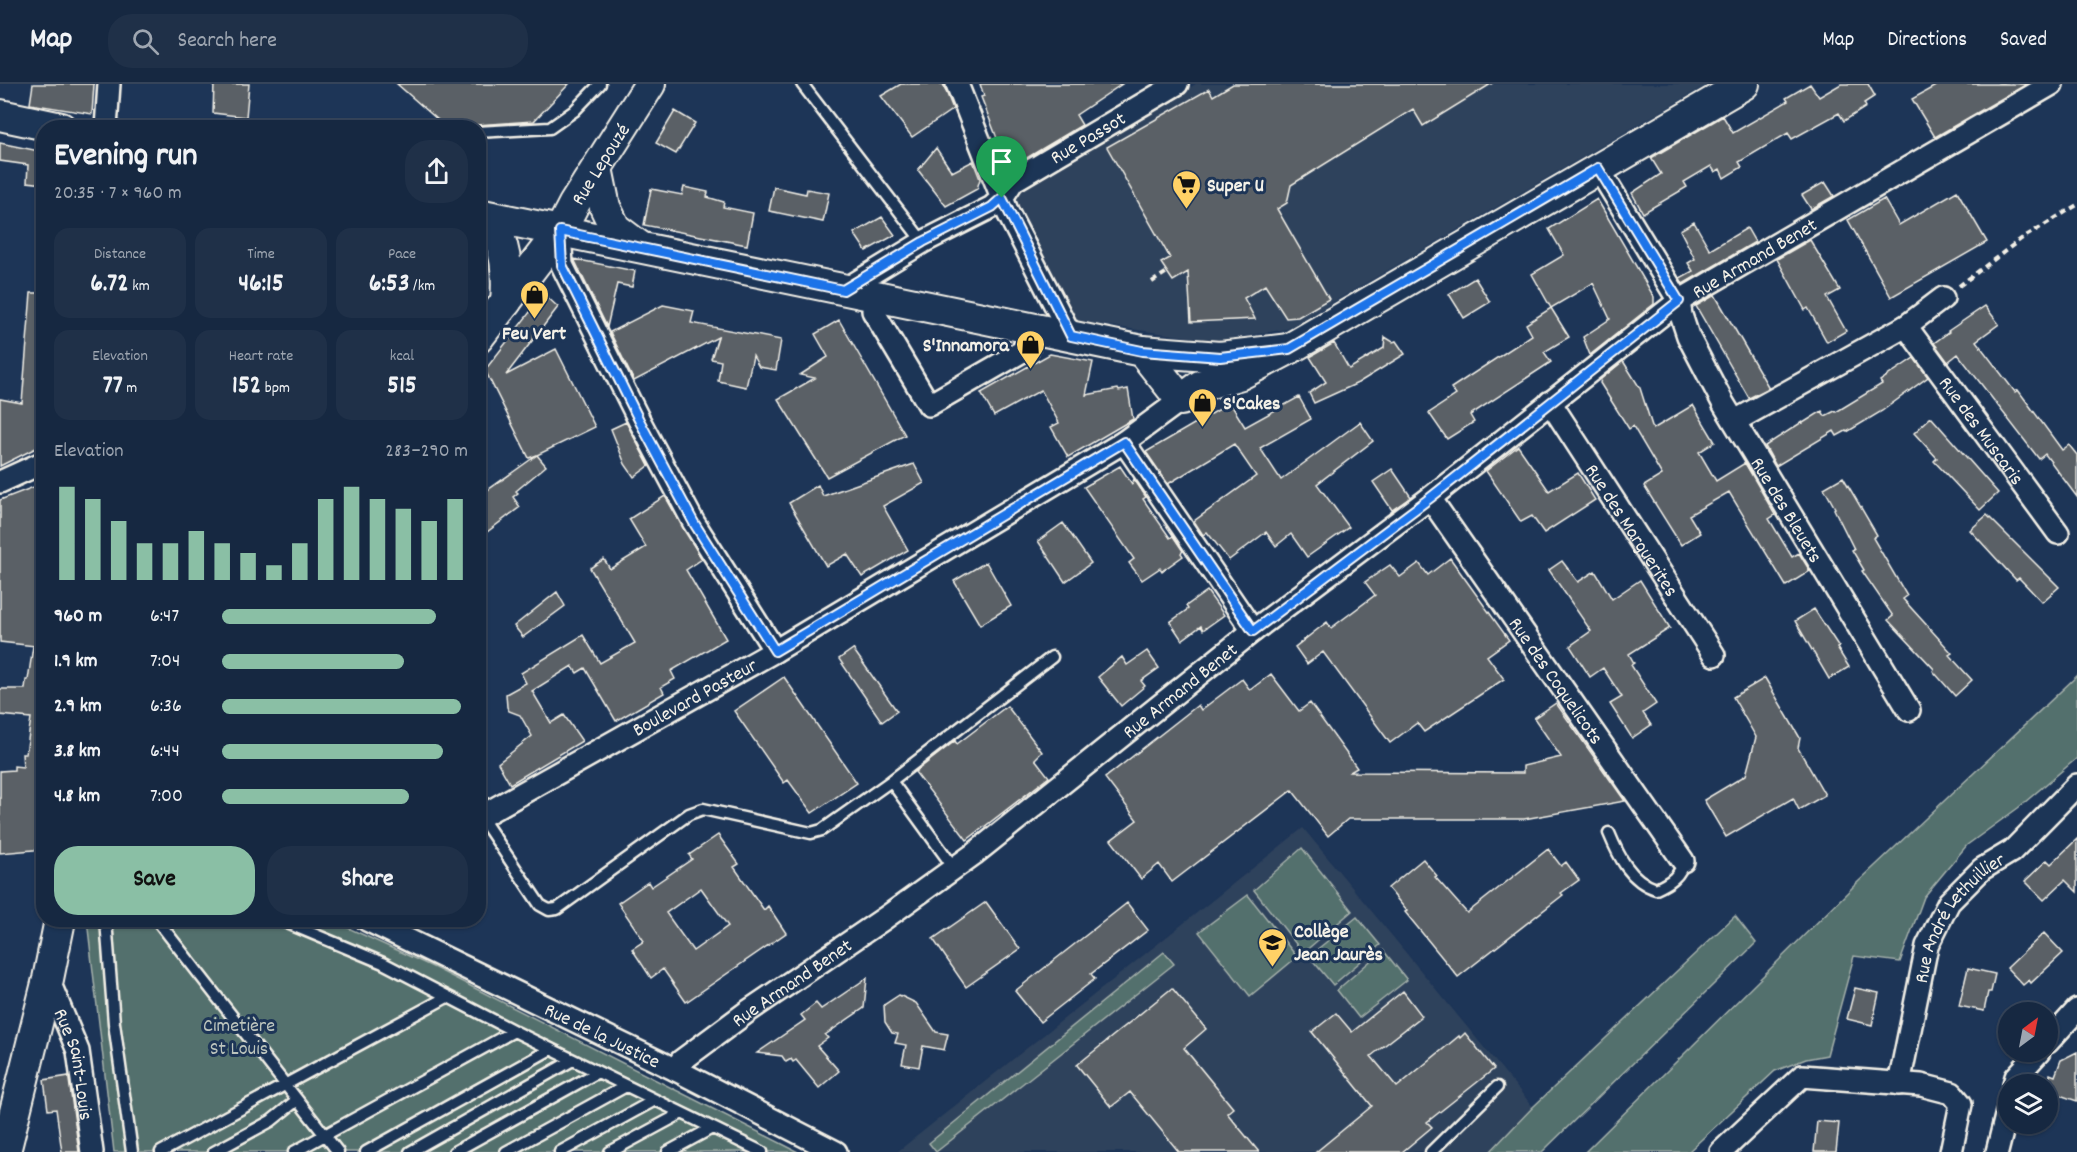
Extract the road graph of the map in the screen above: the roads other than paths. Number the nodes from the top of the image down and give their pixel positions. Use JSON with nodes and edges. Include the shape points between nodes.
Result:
{"nodes":[{"id":1,"x":110,"y":84,"type":"edge"},
{"id":2,"x":600,"y":84,"type":"edge"},
{"id":3,"x":650,"y":84,"type":"edge"},
{"id":4,"x":802,"y":84,"type":"edge"},
{"id":5,"x":957,"y":84,"type":"edge"},
{"id":6,"x":1177,"y":84,"type":"edge"},
{"id":7,"x":1744,"y":84,"type":"edge"},
{"id":8,"x":2052,"y":84,"type":"edge"},
{"id":9,"x":0,"y":115,"type":"edge"},
{"id":10,"x":107,"y":120,"type":"edge"},
{"id":11,"x":36,"y":123,"type":"edge"},
{"id":12,"x":486,"y":132,"type":"edge"},
{"id":13,"x":597,"y":168,"type":"junction"},
{"id":14,"x":1598,"y":168,"type":"junction"},
{"id":15,"x":1002,"y":198,"type":"junction"},
{"id":16,"x":486,"y":215,"type":"edge"},
{"id":17,"x":486,"y":220,"type":"edge"},
{"id":18,"x":560,"y":231,"type":"junction"},
{"id":19,"x":923,"y":242,"type":"junction"},
{"id":20,"x":642,"y":248,"type":"junction"},
{"id":21,"x":843,"y":290,"type":"junction"},
{"id":22,"x":874,"y":296,"type":"junction"},
{"id":23,"x":1943,"y":298,"type":"road end"},
{"id":24,"x":1679,"y":301,"type":"junction"},
{"id":25,"x":506,"y":302,"type":"junction"},
{"id":26,"x":1906,"y":326,"type":"junction"},
{"id":27,"x":486,"y":328,"type":"edge"},
{"id":28,"x":1030,"y":328,"type":"junction"},
{"id":29,"x":1071,"y":336,"type":"junction"},
{"id":30,"x":1289,"y":349,"type":"junction"},
{"id":31,"x":1142,"y":351,"type":"junction"},
{"id":32,"x":1180,"y":400,"type":"junction"},
{"id":33,"x":1551,"y":402,"type":"junction"},
{"id":34,"x":1735,"y":421,"type":"junction"},
{"id":35,"x":1124,"y":442,"type":"junction"},
{"id":36,"x":36,"y":466,"type":"edge"},
{"id":37,"x":0,"y":482,"type":"edge"},
{"id":38,"x":1430,"y":498,"type":"junction"},
{"id":39,"x":2058,"y":533,"type":"dead end"},
{"id":40,"x":1253,"y":631,"type":"junction"},
{"id":41,"x":775,"y":651,"type":"junction"},
{"id":42,"x":1714,"y":655,"type":"dead end"},
{"id":43,"x":1052,"y":657,"type":"dead end"},
{"id":44,"x":1909,"y":710,"type":"dead end"},
{"id":45,"x":891,"y":781,"type":"junction"},
{"id":46,"x":2077,"y":785,"type":"edge"},
{"id":47,"x":486,"y":815,"type":"edge"},
{"id":48,"x":486,"y":827,"type":"edge"},
{"id":49,"x":1609,"y":832,"type":"dead end"},
{"id":50,"x":1683,"y":861,"type":"joint"},
{"id":51,"x":954,"y":868,"type":"junction"},
{"id":52,"x":59,"y":927,"type":"edge"},
{"id":53,"x":107,"y":927,"type":"edge"},
{"id":54,"x":162,"y":927,"type":"edge"},
{"id":55,"x":297,"y":927,"type":"edge"},
{"id":56,"x":382,"y":927,"type":"edge"},
{"id":57,"x":48,"y":979,"type":"junction"},
{"id":58,"x":447,"y":997,"type":"junction"},
{"id":59,"x":2077,"y":1010,"type":"edge"},
{"id":60,"x":514,"y":1030,"type":"junction"},
{"id":61,"x":2060,"y":1037,"type":"edge"},
{"id":62,"x":551,"y":1049,"type":"junction"},
{"id":63,"x":573,"y":1060,"type":"junction"},
{"id":64,"x":2030,"y":1062,"type":"edge"},
{"id":65,"x":676,"y":1070,"type":"junction"},
{"id":66,"x":598,"y":1072,"type":"junction"},
{"id":67,"x":2019,"y":1074,"type":"edge"},
{"id":68,"x":285,"y":1084,"type":"junction"},
{"id":69,"x":1899,"y":1084,"type":"junction"},
{"id":70,"x":626,"y":1086,"type":"junction"},
{"id":71,"x":1497,"y":1087,"type":"dead end"},
{"id":72,"x":297,"y":1100,"type":"junction"},
{"id":73,"x":655,"y":1100,"type":"junction"},
{"id":74,"x":682,"y":1113,"type":"junction"},
{"id":75,"x":712,"y":1128,"type":"junction"},
{"id":76,"x":2002,"y":1134,"type":"edge"},
{"id":77,"x":325,"y":1135,"type":"junction"},
{"id":78,"x":747,"y":1145,"type":"junction"},
{"id":79,"x":5,"y":1152,"type":"edge"},
{"id":80,"x":92,"y":1152,"type":"edge"},
{"id":81,"x":132,"y":1152,"type":"edge"},
{"id":82,"x":161,"y":1152,"type":"edge"},
{"id":83,"x":214,"y":1152,"type":"edge"},
{"id":84,"x":294,"y":1152,"type":"edge"},
{"id":85,"x":338,"y":1152,"type":"edge"},
{"id":86,"x":366,"y":1152,"type":"edge"},
{"id":87,"x":411,"y":1152,"type":"edge"},
{"id":88,"x":454,"y":1152,"type":"edge"},
{"id":89,"x":506,"y":1152,"type":"edge"},
{"id":90,"x":560,"y":1152,"type":"edge"},
{"id":91,"x":610,"y":1152,"type":"edge"},
{"id":92,"x":668,"y":1152,"type":"edge"},
{"id":93,"x":734,"y":1152,"type":"edge"},
{"id":94,"x":762,"y":1152,"type":"edge"},
{"id":95,"x":836,"y":1152,"type":"edge"},
{"id":96,"x":1431,"y":1152,"type":"edge"},
{"id":97,"x":1721,"y":1152,"type":"edge"},
{"id":98,"x":1951,"y":1152,"type":"edge"},
{"id":99,"x":1997,"y":1152,"type":"edge"}],
"edges":[{"from":1,"to":10,"type":"street"},
{"from":2,"to":12,"type":"lane","via":[[574,111],[550,128]]},
{"from":3,"to":13,"type":"street","name":"Rue Lepouzé"},
{"from":4,"to":19,"type":"lane"},
{"from":5,"to":15,"type":"street"},
{"from":6,"to":15,"type":"street","name":"Rue Passot","via":[[1013,181]]},
{"from":7,"to":14,"type":"street"},
{"from":8,"to":24,"type":"street","name":"Rue Armand Benet"},
{"from":9,"to":11,"type":"street"},
{"from":13,"to":18,"type":"street","name":"Rue Lepouzé"},
{"from":13,"to":20,"type":"street","via":[[605,207],[615,228]]},
{"from":14,"to":24,"type":"street","name":"Rue des Bleuets"},
{"from":14,"to":30,"type":"street"},
{"from":15,"to":19,"type":"street","name":"Rue Passot"},
{"from":15,"to":29,"type":"street"},
{"from":16,"to":18,"type":"street"},
{"from":17,"to":25,"type":"street","via":[[497,230],[503,251],[508,279]]},
{"from":18,"to":20,"type":"street"},
{"from":18,"to":25,"type":"street","name":"Rue Lepouzé"},
{"from":18,"to":41,"type":"street","via":[[562,265],[655,451],[694,523]]},
{"from":19,"to":21,"type":"street","name":"Rue Passot"},
{"from":20,"to":21,"type":"street"},
{"from":21,"to":22,"type":"street"},
{"from":22,"to":28,"type":"street"},
{"from":22,"to":28,"type":"street","via":[[873,310],[929,405],[1028,348]]},
{"from":23,"to":26,"type":"street"},
{"from":24,"to":33,"type":"street","name":"Rue Armand Benet"},
{"from":24,"to":34,"type":"street","name":"Rue des Bleuets","via":[[1688,336]]},
{"from":25,"to":27,"type":"street","name":"Rue Lepouzé"},
{"from":26,"to":34,"type":"street"},
{"from":26,"to":39,"type":"street","name":"Rue des Muscaris"},
{"from":28,"to":29,"type":"street"},
{"from":29,"to":31,"type":"street"},
{"from":30,"to":31,"type":"street","via":[[1220,357]]},
{"from":30,"to":32,"type":"street","via":[[1241,374],[1200,386]]},
{"from":31,"to":32,"type":"street"},
{"from":32,"to":35,"type":"street","name":"Boulevard Pasteur"},
{"from":33,"to":38,"type":"street","name":"Rue Armand Benet"},
{"from":33,"to":42,"type":"street","name":"Rue des Marguerites"},
{"from":34,"to":44,"type":"street","name":"Rue des Bleuets"},
{"from":35,"to":40,"type":"street"},
{"from":35,"to":41,"type":"street","name":"Boulevard Pasteur"},
{"from":36,"to":37,"type":"street"},
{"from":38,"to":40,"type":"street","name":"Rue Armand Benet"},
{"from":38,"to":50,"type":"street","name":"Rue des Coquelicots"},
{"from":40,"to":51,"type":"street","name":"Rue Armand Benet"},
{"from":41,"to":47,"type":"street","name":"Boulevard Pasteur"},
{"from":43,"to":45,"type":"lane"},
{"from":45,"to":48,"type":"lane","via":[[822,830],[811,833],[703,809],[689,814],[557,909],[549,910],[540,905]]},
{"from":45,"to":51,"type":"lane"},
{"from":46,"to":69,"type":"street","name":"Rue André Lethuillier","via":[[2012,851],[1982,869],[1949,902],[1927,946]]},
{"from":49,"to":50,"type":"lane","via":[[1617,853],[1644,886],[1656,889],[1668,883],[1679,874]]},
{"from":51,"to":65,"type":"street","name":"Rue Armand Benet","via":[[747,1012],[681,1061]]},
{"from":52,"to":57,"type":"street"},
{"from":53,"to":81,"type":"lane","via":[[114,1023]]},
{"from":54,"to":68,"type":"lane"},
{"from":55,"to":58,"type":"lane","via":[[383,963]]},
{"from":56,"to":65,"type":"street","name":"Rue de la Justice"},
{"from":57,"to":79,"type":"street","via":[[13,1104]]},
{"from":57,"to":80,"type":"street","name":"Rue Saint-Louis","via":[[78,1051]]},
{"from":58,"to":60,"type":"lane"},
{"from":58,"to":68,"type":"lane"},
{"from":59,"to":61,"type":"street"},
{"from":60,"to":62,"type":"lane"},
{"from":60,"to":77,"type":"lane"},
{"from":62,"to":63,"type":"lane"},
{"from":62,"to":86,"type":"lane"},
{"from":63,"to":66,"type":"lane"},
{"from":63,"to":87,"type":"lane"},
{"from":64,"to":67,"type":"street"},
{"from":65,"to":95,"type":"street","name":"Rue de la Justice"},
{"from":66,"to":70,"type":"lane"},
{"from":66,"to":88,"type":"lane"},
{"from":68,"to":72,"type":"lane"},
{"from":68,"to":82,"type":"lane"},
{"from":69,"to":97,"type":"street","via":[[1802,1076]]},
{"from":69,"to":98,"type":"street","via":[[1952,1093],[1961,1104]]},
{"from":70,"to":73,"type":"lane"},
{"from":70,"to":89,"type":"lane"},
{"from":71,"to":96,"type":"lane"},
{"from":72,"to":77,"type":"lane"},
{"from":72,"to":83,"type":"lane","via":[[271,1121]]},
{"from":73,"to":74,"type":"lane"},
{"from":73,"to":90,"type":"lane"},
{"from":74,"to":75,"type":"lane"},
{"from":74,"to":91,"type":"lane"},
{"from":75,"to":78,"type":"lane"},
{"from":75,"to":92,"type":"lane"},
{"from":76,"to":99,"type":"street"},
{"from":77,"to":84,"type":"lane"},
{"from":77,"to":85,"type":"lane"},
{"from":78,"to":93,"type":"lane"},
{"from":78,"to":94,"type":"lane"}]}
